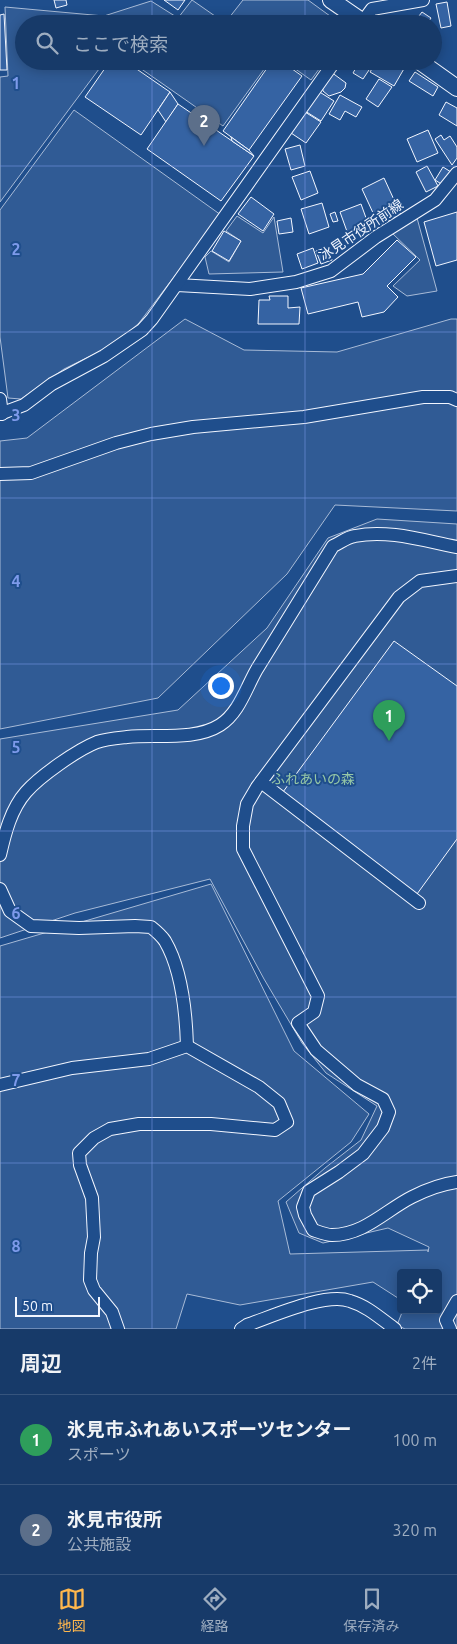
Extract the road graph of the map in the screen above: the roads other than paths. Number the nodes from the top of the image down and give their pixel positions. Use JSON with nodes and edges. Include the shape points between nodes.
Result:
{"nodes":[{"id":1,"x":331,"y":0,"type":"edge"},
{"id":2,"x":423,"y":0,"type":"edge"},
{"id":3,"x":353,"y":15,"type":"edge"},
{"id":4,"x":369,"y":15,"type":"edge"},
{"id":5,"x":329,"y":70,"type":"edge"},
{"id":6,"x":432,"y":70,"type":"edge"},
{"id":7,"x":457,"y":88,"type":"edge"},
{"id":8,"x":457,"y":173,"type":"edge"},
{"id":9,"x":177,"y":285,"type":"junction"},
{"id":10,"x":0,"y":399,"type":"edge"},
{"id":11,"x":457,"y":400,"type":"edge"},
{"id":12,"x":1,"y":414,"type":"edge"},
{"id":13,"x":0,"y":474,"type":"edge"},
{"id":14,"x":457,"y":547,"type":"edge"},
{"id":15,"x":457,"y":576,"type":"edge"},
{"id":16,"x":261,"y":782,"type":"junction"},
{"id":17,"x":0,"y":855,"type":"edge"},
{"id":18,"x":0,"y":889,"type":"edge"},
{"id":19,"x":419,"y":903,"type":"dead end"},
{"id":20,"x":187,"y":1046,"type":"junction"},
{"id":21,"x":0,"y":1085,"type":"edge"},
{"id":22,"x":457,"y":1182,"type":"edge"},
{"id":23,"x":457,"y":1301,"type":"edge"},
{"id":24,"x":118,"y":1329,"type":"edge"},
{"id":25,"x":241,"y":1329,"type":"edge"},
{"id":26,"x":395,"y":1329,"type":"edge"},
{"id":27,"x":450,"y":1329,"type":"edge"}],
"edges":[{"from":1,"to":3,"type":"main road"},
{"from":2,"to":4,"type":"street","via":[[372,9]]},
{"from":5,"to":9,"type":"street"},
{"from":6,"to":7,"type":"main road"},
{"from":8,"to":9,"type":"street","name":"冰見市役所前線","via":[[435,200],[376,237],[331,272],[296,282],[250,289]]},
{"from":9,"to":12,"type":"street","via":[[142,330],[104,356],[52,384],[24,405]]},
{"from":10,"to":12,"type":"street"},
{"from":11,"to":13,"type":"street","via":[[422,397],[304,417],[193,427],[116,443],[31,473]]},
{"from":14,"to":17,"type":"street","via":[[394,535],[370,534],[353,536],[333,546],[233,715],[208,732],[127,737],[98,742],[83,750],[26,792],[11,817]]},
{"from":15,"to":16,"type":"street","via":[[420,581],[399,596]]},
{"from":16,"to":19,"type":"street"},
{"from":16,"to":22,"type":"street","via":[[246,804],[243,850],[318,996],[314,1012],[298,1023],[316,1050],[357,1086],[383,1099],[389,1112],[383,1128],[363,1154],[309,1191],[303,1207],[305,1215],[313,1230],[330,1235],[348,1233],[374,1222],[411,1197]]},
{"from":18,"to":20,"type":"street","via":[[10,911],[32,926],[151,927],[164,940],[177,968]]},
{"from":20,"to":21,"type":"street","via":[[149,1059],[72,1068]]},
{"from":20,"to":24,"type":"street","via":[[259,1087],[279,1103],[287,1122],[275,1130],[211,1124],[139,1124],[110,1129],[94,1138],[79,1153],[92,1198],[94,1238],[90,1280],[112,1312]]},
{"from":23,"to":27,"type":"street","via":[[446,1320]]},
{"from":25,"to":26,"type":"street","via":[[317,1300],[348,1300],[368,1308]]}]}
